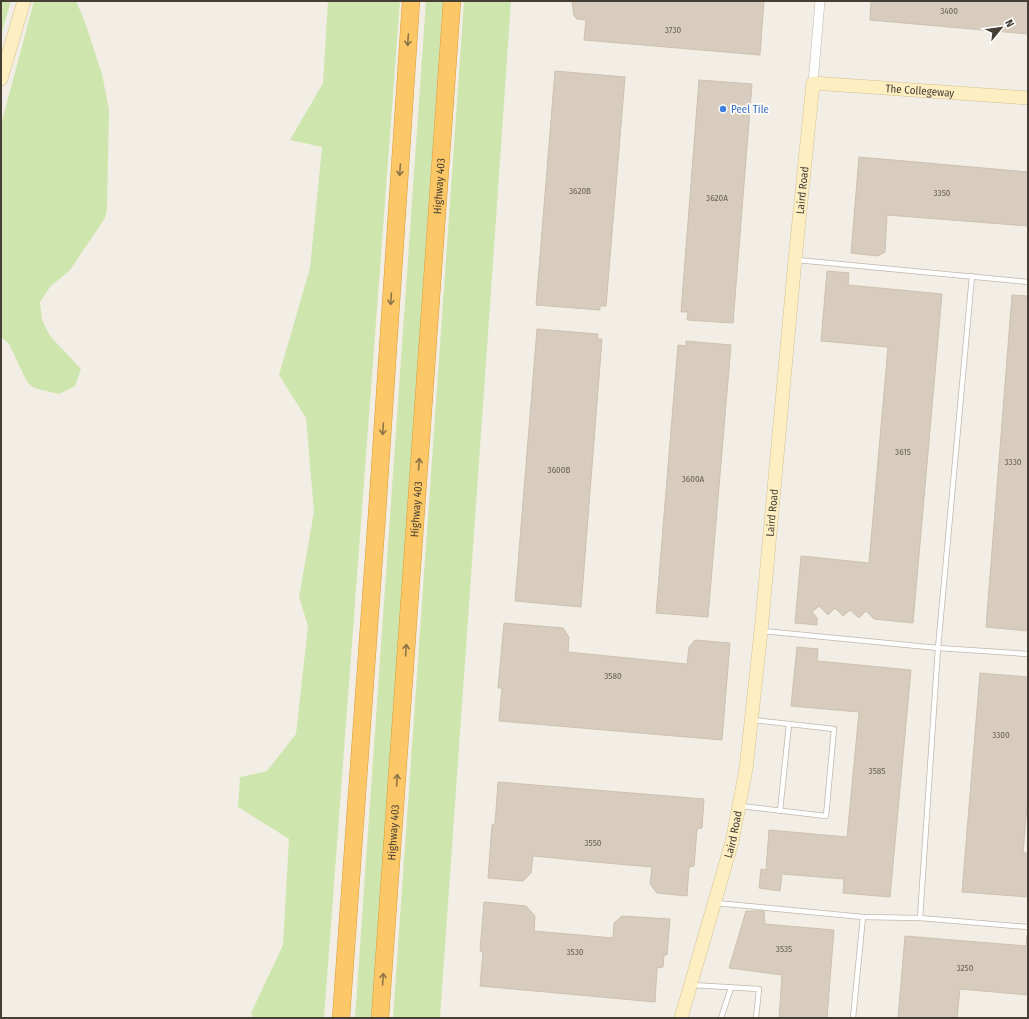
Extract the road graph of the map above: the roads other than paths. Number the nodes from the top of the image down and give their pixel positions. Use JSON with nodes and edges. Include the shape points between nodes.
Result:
{"nodes":[{"id":1,"x":24,"y":1,"type":"edge"},
{"id":2,"x":411,"y":1,"type":"edge"},
{"id":3,"x":452,"y":1,"type":"edge"},
{"id":4,"x":820,"y":1,"type":"edge"},
{"id":5,"x":1,"y":79,"type":"edge"},
{"id":6,"x":813,"y":83,"type":"junction"},
{"id":7,"x":1028,"y":98,"type":"edge"},
{"id":8,"x":795,"y":260,"type":"junction"},
{"id":9,"x":972,"y":276,"type":"junction"},
{"id":10,"x":1028,"y":282,"type":"edge"},
{"id":11,"x":762,"y":631,"type":"junction"},
{"id":12,"x":938,"y":648,"type":"junction"},
{"id":13,"x":1028,"y":654,"type":"edge"},
{"id":14,"x":752,"y":719,"type":"junction"},
{"id":15,"x":789,"y":724,"type":"junction"},
{"id":16,"x":739,"y":806,"type":"junction"},
{"id":17,"x":780,"y":811,"type":"junction"},
{"id":18,"x":715,"y":903,"type":"junction"},
{"id":19,"x":863,"y":917,"type":"junction"},
{"id":20,"x":920,"y":918,"type":"junction"},
{"id":21,"x":1028,"y":927,"type":"edge"},
{"id":22,"x":690,"y":985,"type":"junction"},
{"id":23,"x":731,"y":988,"type":"junction"},
{"id":24,"x":341,"y":1018,"type":"edge"},
{"id":25,"x":380,"y":1018,"type":"edge"},
{"id":26,"x":681,"y":1018,"type":"edge"},
{"id":27,"x":721,"y":1018,"type":"edge"},
{"id":28,"x":756,"y":1018,"type":"edge"},
{"id":29,"x":853,"y":1018,"type":"edge"}],
"edges":[{"from":1,"to":5,"type":"street"},
{"from":2,"to":24,"type":"highway","one_way":true},
{"from":25,"to":3,"type":"highway","name":"Highway 403","one_way":true},
{"from":4,"to":6,"type":"street","name":"Laird Road"},
{"from":6,"to":7,"type":"street","name":"The Collegeway"},
{"from":6,"to":8,"type":"street","name":"Laird Road"},
{"from":8,"to":9,"type":"lane"},
{"from":8,"to":11,"type":"street","name":"Laird Road"},
{"from":9,"to":10,"type":"lane"},
{"from":9,"to":12,"type":"lane"},
{"from":11,"to":12,"type":"lane"},
{"from":11,"to":14,"type":"street","name":"Laird Road"},
{"from":12,"to":13,"type":"lane"},
{"from":12,"to":20,"type":"lane"},
{"from":14,"to":15,"type":"lane"},
{"from":14,"to":16,"type":"street","name":"Laird Road"},
{"from":15,"to":17,"type":"lane"},
{"from":15,"to":17,"type":"lane","via":[[834,729],[826,816]]},
{"from":16,"to":17,"type":"lane"},
{"from":16,"to":18,"type":"street","name":"Laird Road"},
{"from":18,"to":19,"type":"lane"},
{"from":18,"to":22,"type":"street","name":"Laird Road"},
{"from":19,"to":20,"type":"lane"},
{"from":19,"to":29,"type":"lane"},
{"from":20,"to":21,"type":"lane"},
{"from":22,"to":23,"type":"lane"},
{"from":22,"to":26,"type":"street","name":"Laird Road"},
{"from":23,"to":27,"type":"lane"},
{"from":23,"to":28,"type":"lane","via":[[758,990]]}]}
